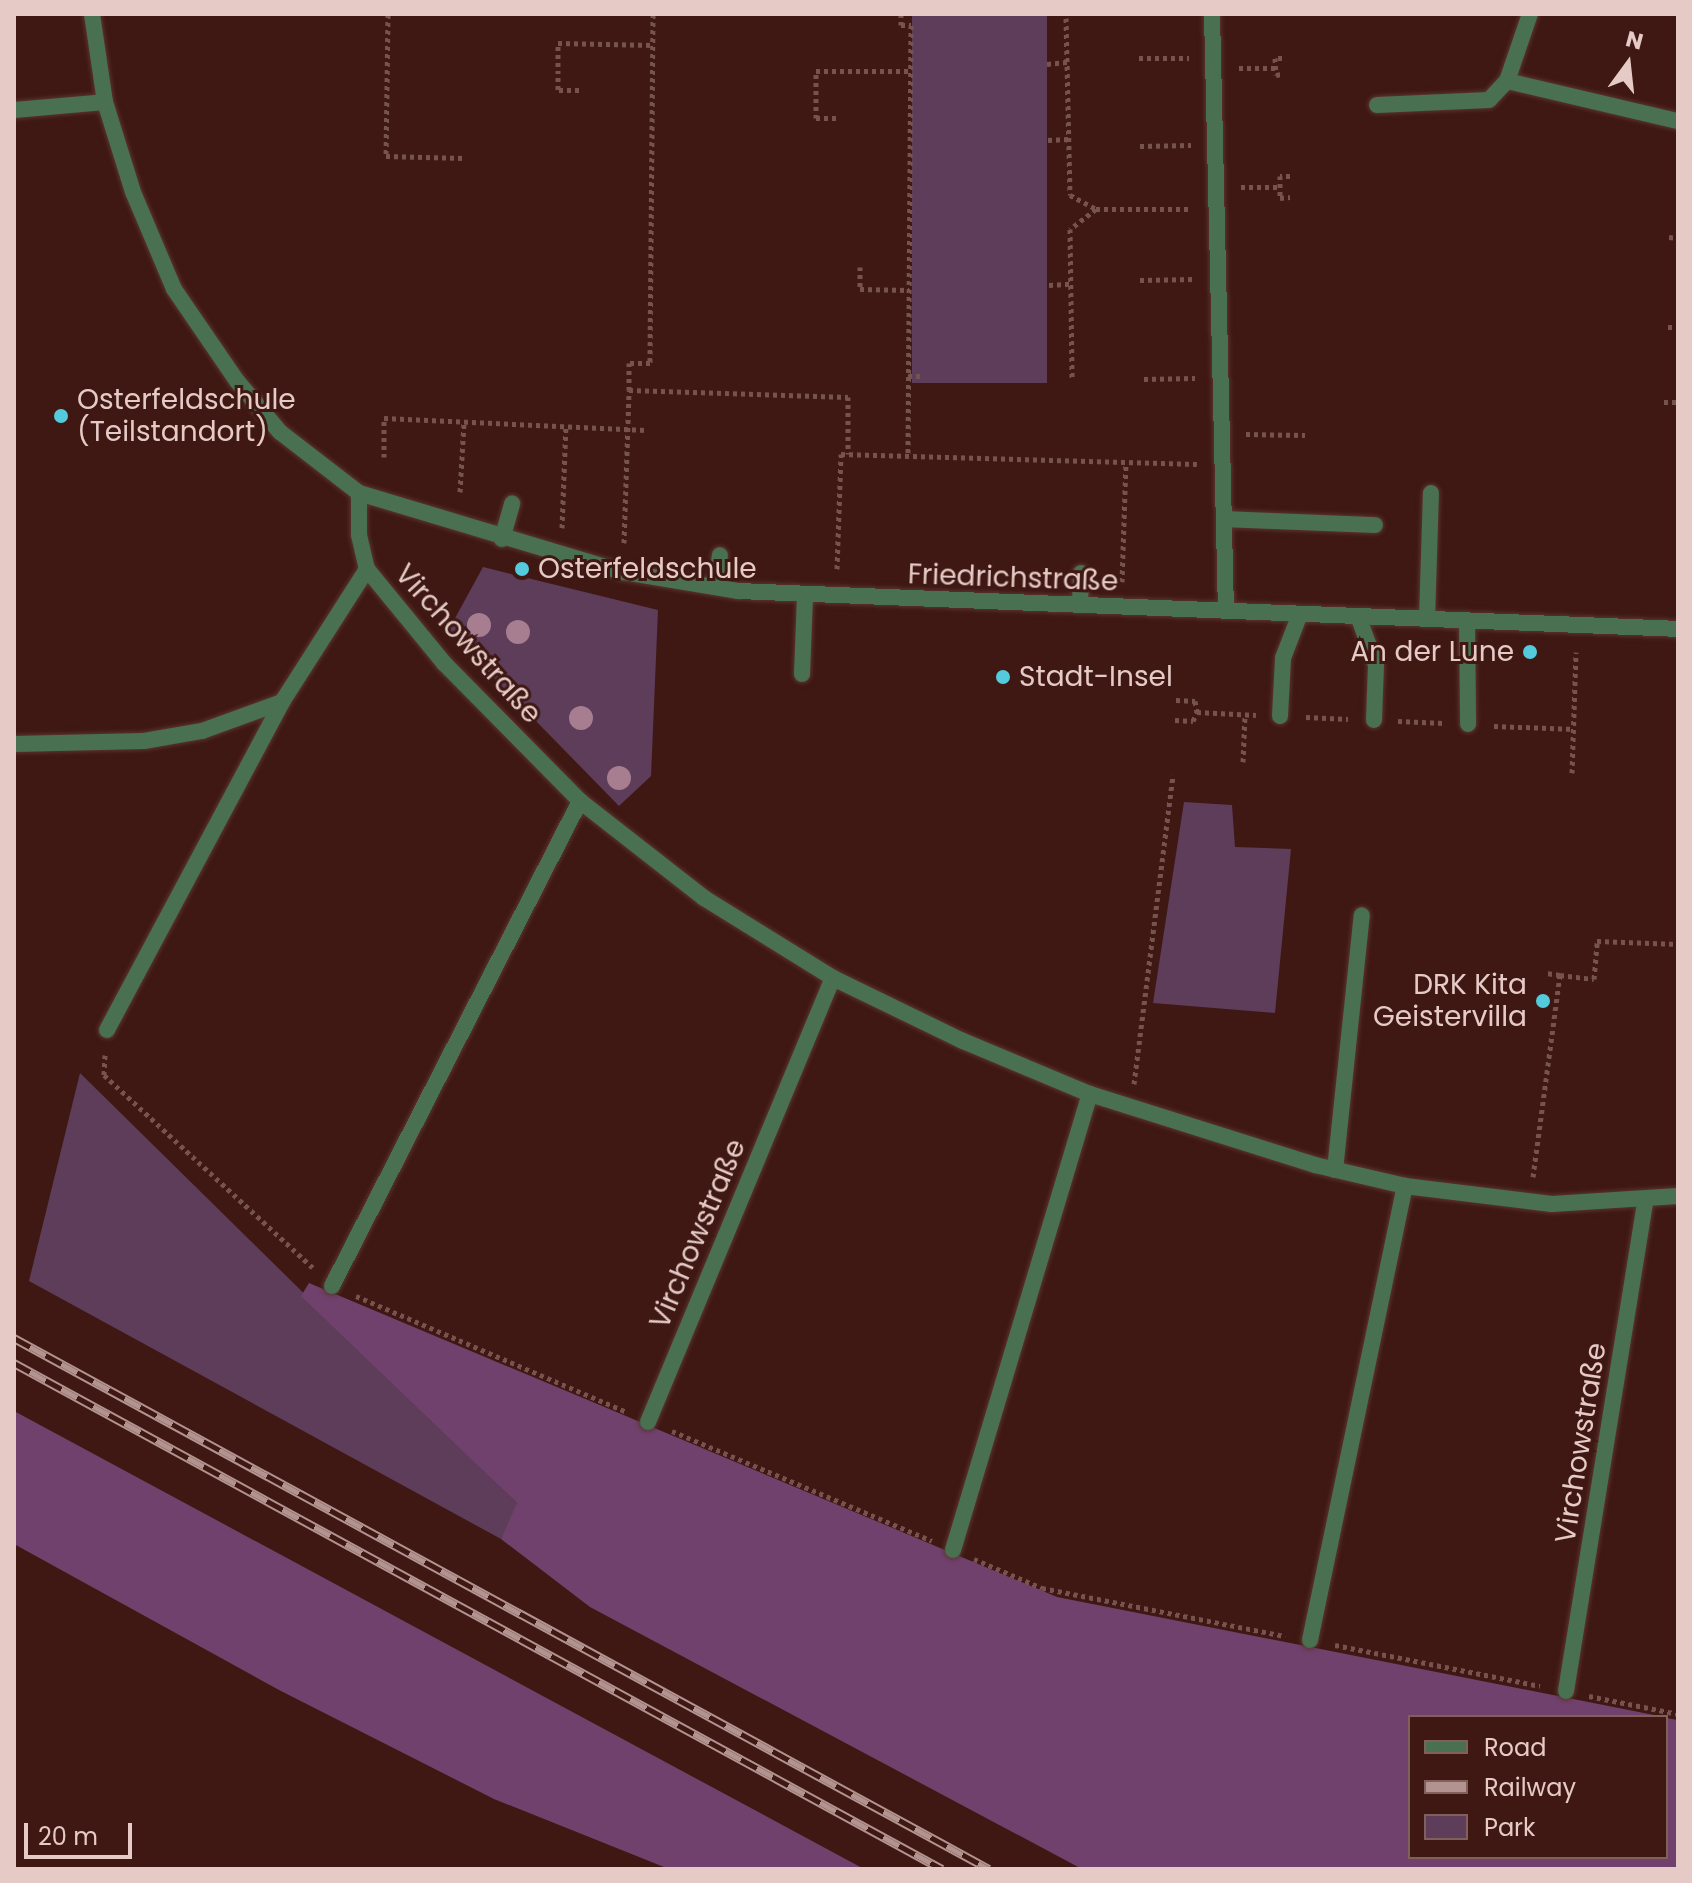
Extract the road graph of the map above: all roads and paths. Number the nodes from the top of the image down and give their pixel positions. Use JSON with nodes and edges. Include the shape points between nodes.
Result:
{"nodes":[{"id":1,"x":92,"y":14,"type":"edge"},
{"id":2,"x":388,"y":14,"type":"edge"},
{"id":3,"x":653,"y":14,"type":"edge"},
{"id":4,"x":901,"y":14,"type":"edge"},
{"id":5,"x":1212,"y":14,"type":"edge"},
{"id":6,"x":1530,"y":14,"type":"edge"},
{"id":7,"x":1066,"y":18,"type":"dead end"},
{"id":8,"x":653,"y":45,"type":"junction"},
{"id":9,"x":1139,"y":58,"type":"dead end"},
{"id":10,"x":1190,"y":58,"type":"dead end"},
{"id":11,"x":1282,"y":58,"type":"dead end"},
{"id":12,"x":1067,"y":62,"type":"junction"},
{"id":13,"x":1047,"y":64,"type":"dead end"},
{"id":14,"x":1234,"y":68,"type":"dead end"},
{"id":15,"x":1276,"y":68,"type":"junction"},
{"id":16,"x":910,"y":71,"type":"junction"},
{"id":17,"x":1282,"y":74,"type":"dead end"},
{"id":18,"x":1507,"y":81,"type":"junction"},
{"id":19,"x":579,"y":90,"type":"dead end"},
{"id":20,"x":105,"y":102,"type":"junction"},
{"id":21,"x":1377,"y":105,"type":"dead end"},
{"id":22,"x":14,"y":110,"type":"edge"},
{"id":23,"x":836,"y":118,"type":"dead end"},
{"id":24,"x":1678,"y":121,"type":"edge"},
{"id":25,"x":1069,"y":139,"type":"junction"},
{"id":26,"x":1048,"y":140,"type":"dead end"},
{"id":27,"x":1192,"y":145,"type":"dead end"},
{"id":28,"x":1140,"y":146,"type":"dead end"},
{"id":29,"x":464,"y":158,"type":"dead end"},
{"id":30,"x":1290,"y":176,"type":"dead end"},
{"id":31,"x":1236,"y":187,"type":"dead end"},
{"id":32,"x":1280,"y":187,"type":"junction"},
{"id":33,"x":1290,"y":197,"type":"dead end"},
{"id":34,"x":1096,"y":209,"type":"junction"},
{"id":35,"x":1193,"y":209,"type":"dead end"},
{"id":36,"x":1669,"y":237,"type":"dead end"},
{"id":37,"x":1678,"y":238,"type":"edge"},
{"id":38,"x":860,"y":267,"type":"dead end"},
{"id":39,"x":1195,"y":279,"type":"dead end"},
{"id":40,"x":1140,"y":280,"type":"dead end"},
{"id":41,"x":1071,"y":284,"type":"junction"},
{"id":42,"x":1049,"y":285,"type":"dead end"},
{"id":43,"x":909,"y":290,"type":"junction"},
{"id":44,"x":1668,"y":327,"type":"dead end"},
{"id":45,"x":1678,"y":327,"type":"edge"},
{"id":46,"x":908,"y":376,"type":"junction"},
{"id":47,"x":924,"y":376,"type":"dead end"},
{"id":48,"x":1196,"y":378,"type":"dead end"},
{"id":49,"x":1072,"y":379,"type":"dead end"},
{"id":50,"x":1144,"y":379,"type":"dead end"},
{"id":51,"x":629,"y":390,"type":"junction"},
{"id":52,"x":1664,"y":402,"type":"dead end"},
{"id":53,"x":1678,"y":402,"type":"edge"},
{"id":54,"x":464,"y":422,"type":"junction"},
{"id":55,"x":566,"y":426,"type":"junction"},
{"id":56,"x":628,"y":429,"type":"junction"},
{"id":57,"x":646,"y":430,"type":"dead end"},
{"id":58,"x":1222,"y":434,"type":"junction"},
{"id":59,"x":1305,"y":435,"type":"dead end"},
{"id":60,"x":848,"y":454,"type":"junction"},
{"id":61,"x":384,"y":457,"type":"dead end"},
{"id":62,"x":908,"y":457,"type":"junction"},
{"id":63,"x":1126,"y":463,"type":"junction"},
{"id":64,"x":1198,"y":464,"type":"dead end"},
{"id":65,"x":460,"y":492,"type":"dead end"},
{"id":66,"x":359,"y":493,"type":"junction"},
{"id":67,"x":1431,"y":493,"type":"dead end"},
{"id":68,"x":512,"y":503,"type":"dead end"},
{"id":69,"x":1224,"y":519,"type":"junction"},
{"id":70,"x":1375,"y":525,"type":"dead end"},
{"id":71,"x":562,"y":528,"type":"dead end"},
{"id":72,"x":502,"y":539,"type":"junction"},
{"id":73,"x":624,"y":543,"type":"dead end"},
{"id":74,"x":720,"y":555,"type":"dead end"},
{"id":75,"x":367,"y":569,"type":"junction"},
{"id":76,"x":837,"y":569,"type":"dead end"},
{"id":77,"x":1081,"y":573,"type":"dead end"},
{"id":78,"x":1122,"y":579,"type":"dead end"},
{"id":79,"x":716,"y":587,"type":"junction"},
{"id":80,"x":805,"y":596,"type":"junction"},
{"id":81,"x":1080,"y":605,"type":"junction"},
{"id":82,"x":1226,"y":611,"type":"junction"},
{"id":83,"x":1300,"y":614,"type":"junction"},
{"id":84,"x":1358,"y":616,"type":"junction"},
{"id":85,"x":1427,"y":619,"type":"junction"},
{"id":86,"x":1467,"y":621,"type":"junction"},
{"id":87,"x":1678,"y":629,"type":"edge"},
{"id":88,"x":1576,"y":652,"type":"dead end"},
{"id":89,"x":802,"y":674,"type":"dead end"},
{"id":90,"x":1176,"y":700,"type":"dead end"},
{"id":91,"x":282,"y":702,"type":"junction"},
{"id":92,"x":1245,"y":715,"type":"dead end"},
{"id":93,"x":1280,"y":716,"type":"dead end"},
{"id":94,"x":1175,"y":720,"type":"dead end"},
{"id":95,"x":1374,"y":720,"type":"dead end"},
{"id":96,"x":1468,"y":724,"type":"dead end"},
{"id":97,"x":14,"y":744,"type":"edge"},
{"id":98,"x":1243,"y":762,"type":"dead end"},
{"id":99,"x":1572,"y":773,"type":"dead end"},
{"id":100,"x":1173,"y":774,"type":"dead end"},
{"id":101,"x":580,"y":801,"type":"junction"},
{"id":102,"x":1362,"y":915,"type":"dead end"},
{"id":103,"x":1678,"y":944,"type":"edge"},
{"id":104,"x":1546,"y":973,"type":"dead end"},
{"id":105,"x":1560,"y":975,"type":"junction"},
{"id":106,"x":833,"y":978,"type":"junction"},
{"id":107,"x":107,"y":1030,"type":"joint"},
{"id":108,"x":1090,"y":1094,"type":"junction"},
{"id":109,"x":1131,"y":1109,"type":"junction"},
{"id":110,"x":1335,"y":1170,"type":"junction"},
{"id":111,"x":1405,"y":1186,"type":"junction"},
{"id":112,"x":1678,"y":1196,"type":"edge"},
{"id":113,"x":1529,"y":1202,"type":"junction"},
{"id":114,"x":1645,"y":1202,"type":"junction"},
{"id":115,"x":332,"y":1286,"type":"junction"},
{"id":116,"x":648,"y":1422,"type":"junction"},
{"id":117,"x":953,"y":1550,"type":"junction"},
{"id":118,"x":1310,"y":1640,"type":"junction"},
{"id":119,"x":1566,"y":1691,"type":"junction"},
{"id":120,"x":1678,"y":1714,"type":"edge"}],
"edges":[{"from":1,"to":20,"type":"street"},
{"from":2,"to":29,"type":"path","via":[[386,156]]},
{"from":3,"to":8,"type":"path"},
{"from":4,"to":16,"type":"path","via":[[901,25],[911,25]]},
{"from":5,"to":58,"type":"street"},
{"from":6,"to":18,"type":"street"},
{"from":7,"to":12,"type":"path"},
{"from":8,"to":19,"type":"path","via":[[558,43],[558,90]]},
{"from":8,"to":51,"type":"path","via":[[650,363],[629,363]]},
{"from":9,"to":10,"type":"path"},
{"from":11,"to":15,"type":"path","via":[[1275,58]]},
{"from":12,"to":13,"type":"path"},
{"from":12,"to":25,"type":"path"},
{"from":14,"to":15,"type":"path"},
{"from":15,"to":17,"type":"path","via":[[1276,75]]},
{"from":16,"to":23,"type":"path","via":[[816,71],[816,118]]},
{"from":16,"to":43,"type":"path"},
{"from":18,"to":21,"type":"street","via":[[1489,100]]},
{"from":18,"to":24,"type":"street"},
{"from":20,"to":22,"type":"street"},
{"from":20,"to":66,"type":"street","via":[[133,192],[174,289],[237,381],[280,432]]},
{"from":25,"to":26,"type":"path"},
{"from":25,"to":34,"type":"path","via":[[1070,195]]},
{"from":27,"to":28,"type":"path"},
{"from":30,"to":32,"type":"path","via":[[1280,176]]},
{"from":31,"to":32,"type":"path"},
{"from":32,"to":33,"type":"path","via":[[1280,198]]},
{"from":34,"to":35,"type":"path"},
{"from":34,"to":41,"type":"path","via":[[1070,229]]},
{"from":36,"to":37,"type":"path"},
{"from":38,"to":43,"type":"path","via":[[860,289]]},
{"from":39,"to":40,"type":"path"},
{"from":41,"to":42,"type":"path"},
{"from":41,"to":49,"type":"path"},
{"from":43,"to":46,"type":"path"},
{"from":44,"to":45,"type":"path"},
{"from":46,"to":47,"type":"path"},
{"from":46,"to":62,"type":"path"},
{"from":48,"to":50,"type":"path"},
{"from":51,"to":56,"type":"path"},
{"from":51,"to":60,"type":"path","via":[[848,397]]},
{"from":52,"to":53,"type":"path"},
{"from":54,"to":55,"type":"path"},
{"from":54,"to":61,"type":"path","via":[[384,418]]},
{"from":54,"to":65,"type":"path"},
{"from":55,"to":56,"type":"path"},
{"from":55,"to":71,"type":"path"},
{"from":56,"to":57,"type":"path"},
{"from":56,"to":73,"type":"path"},
{"from":58,"to":59,"type":"path"},
{"from":58,"to":69,"type":"street"},
{"from":60,"to":62,"type":"path"},
{"from":60,"to":76,"type":"path","via":[[841,454]]},
{"from":62,"to":63,"type":"path"},
{"from":63,"to":64,"type":"path"},
{"from":63,"to":78,"type":"path"},
{"from":66,"to":72,"type":"street","name":"Friedrichstraße"},
{"from":66,"to":75,"type":"street","name":"Virchowstraße","via":[[359,535]]},
{"from":67,"to":85,"type":"street"},
{"from":68,"to":72,"type":"street"},
{"from":69,"to":70,"type":"street"},
{"from":69,"to":82,"type":"street"},
{"from":72,"to":79,"type":"street","name":"Friedrichstraße","via":[[623,572]]},
{"from":74,"to":79,"type":"street"},
{"from":75,"to":91,"type":"street"},
{"from":75,"to":101,"type":"street","name":"Virchowstraße","via":[[444,663]]},
{"from":77,"to":81,"type":"street"},
{"from":79,"to":80,"type":"street","name":"Friedrichstraße"},
{"from":80,"to":81,"type":"street","name":"Friedrichstraße"},
{"from":80,"to":89,"type":"street"},
{"from":81,"to":82,"type":"street","name":"Friedrichstraße"},
{"from":82,"to":83,"type":"street","name":"Friedrichstraße"},
{"from":83,"to":84,"type":"street","name":"Friedrichstraße"},
{"from":83,"to":93,"type":"street","via":[[1283,658]]},
{"from":84,"to":85,"type":"street","name":"Friedrichstraße"},
{"from":84,"to":95,"type":"street","via":[[1376,665]]},
{"from":85,"to":86,"type":"street","name":"Friedrichstraße"},
{"from":86,"to":87,"type":"street","name":"Friedrichstraße"},
{"from":86,"to":96,"type":"street"},
{"from":88,"to":99,"type":"path"},
{"from":90,"to":94,"type":"path","via":[[1195,701],[1197,712],[1193,721]]},
{"from":91,"to":97,"type":"street","via":[[202,731],[144,741]]},
{"from":91,"to":107,"type":"street"},
{"from":92,"to":98,"type":"path"},
{"from":100,"to":109,"type":"path"},
{"from":101,"to":106,"type":"street","name":"Virchowstraße","via":[[704,898]]},
{"from":101,"to":115,"type":"street"},
{"from":102,"to":110,"type":"street"},
{"from":103,"to":105,"type":"path","via":[[1597,941],[1594,979]]},
{"from":104,"to":105,"type":"path"},
{"from":105,"to":113,"type":"path"},
{"from":106,"to":108,"type":"street","name":"Virchowstraße"},
{"from":106,"to":116,"type":"street","name":"Virchowstraße"},
{"from":107,"to":115,"type":"path","via":[[104,1075]]},
{"from":108,"to":109,"type":"street","name":"Virchowstraße"},
{"from":108,"to":117,"type":"street"},
{"from":109,"to":110,"type":"street","name":"Virchowstraße"},
{"from":110,"to":111,"type":"street","name":"Virchowstraße"},
{"from":111,"to":113,"type":"street","name":"Virchowstraße"},
{"from":111,"to":118,"type":"street"},
{"from":112,"to":114,"type":"street","name":"Virchowstraße"},
{"from":113,"to":114,"type":"street","name":"Virchowstraße"},
{"from":114,"to":119,"type":"street","name":"Virchowstraße"},
{"from":115,"to":116,"type":"path"},
{"from":116,"to":117,"type":"path"},
{"from":117,"to":118,"type":"path","via":[[1042,1588]]},
{"from":118,"to":119,"type":"path"},
{"from":119,"to":120,"type":"path"}]}
